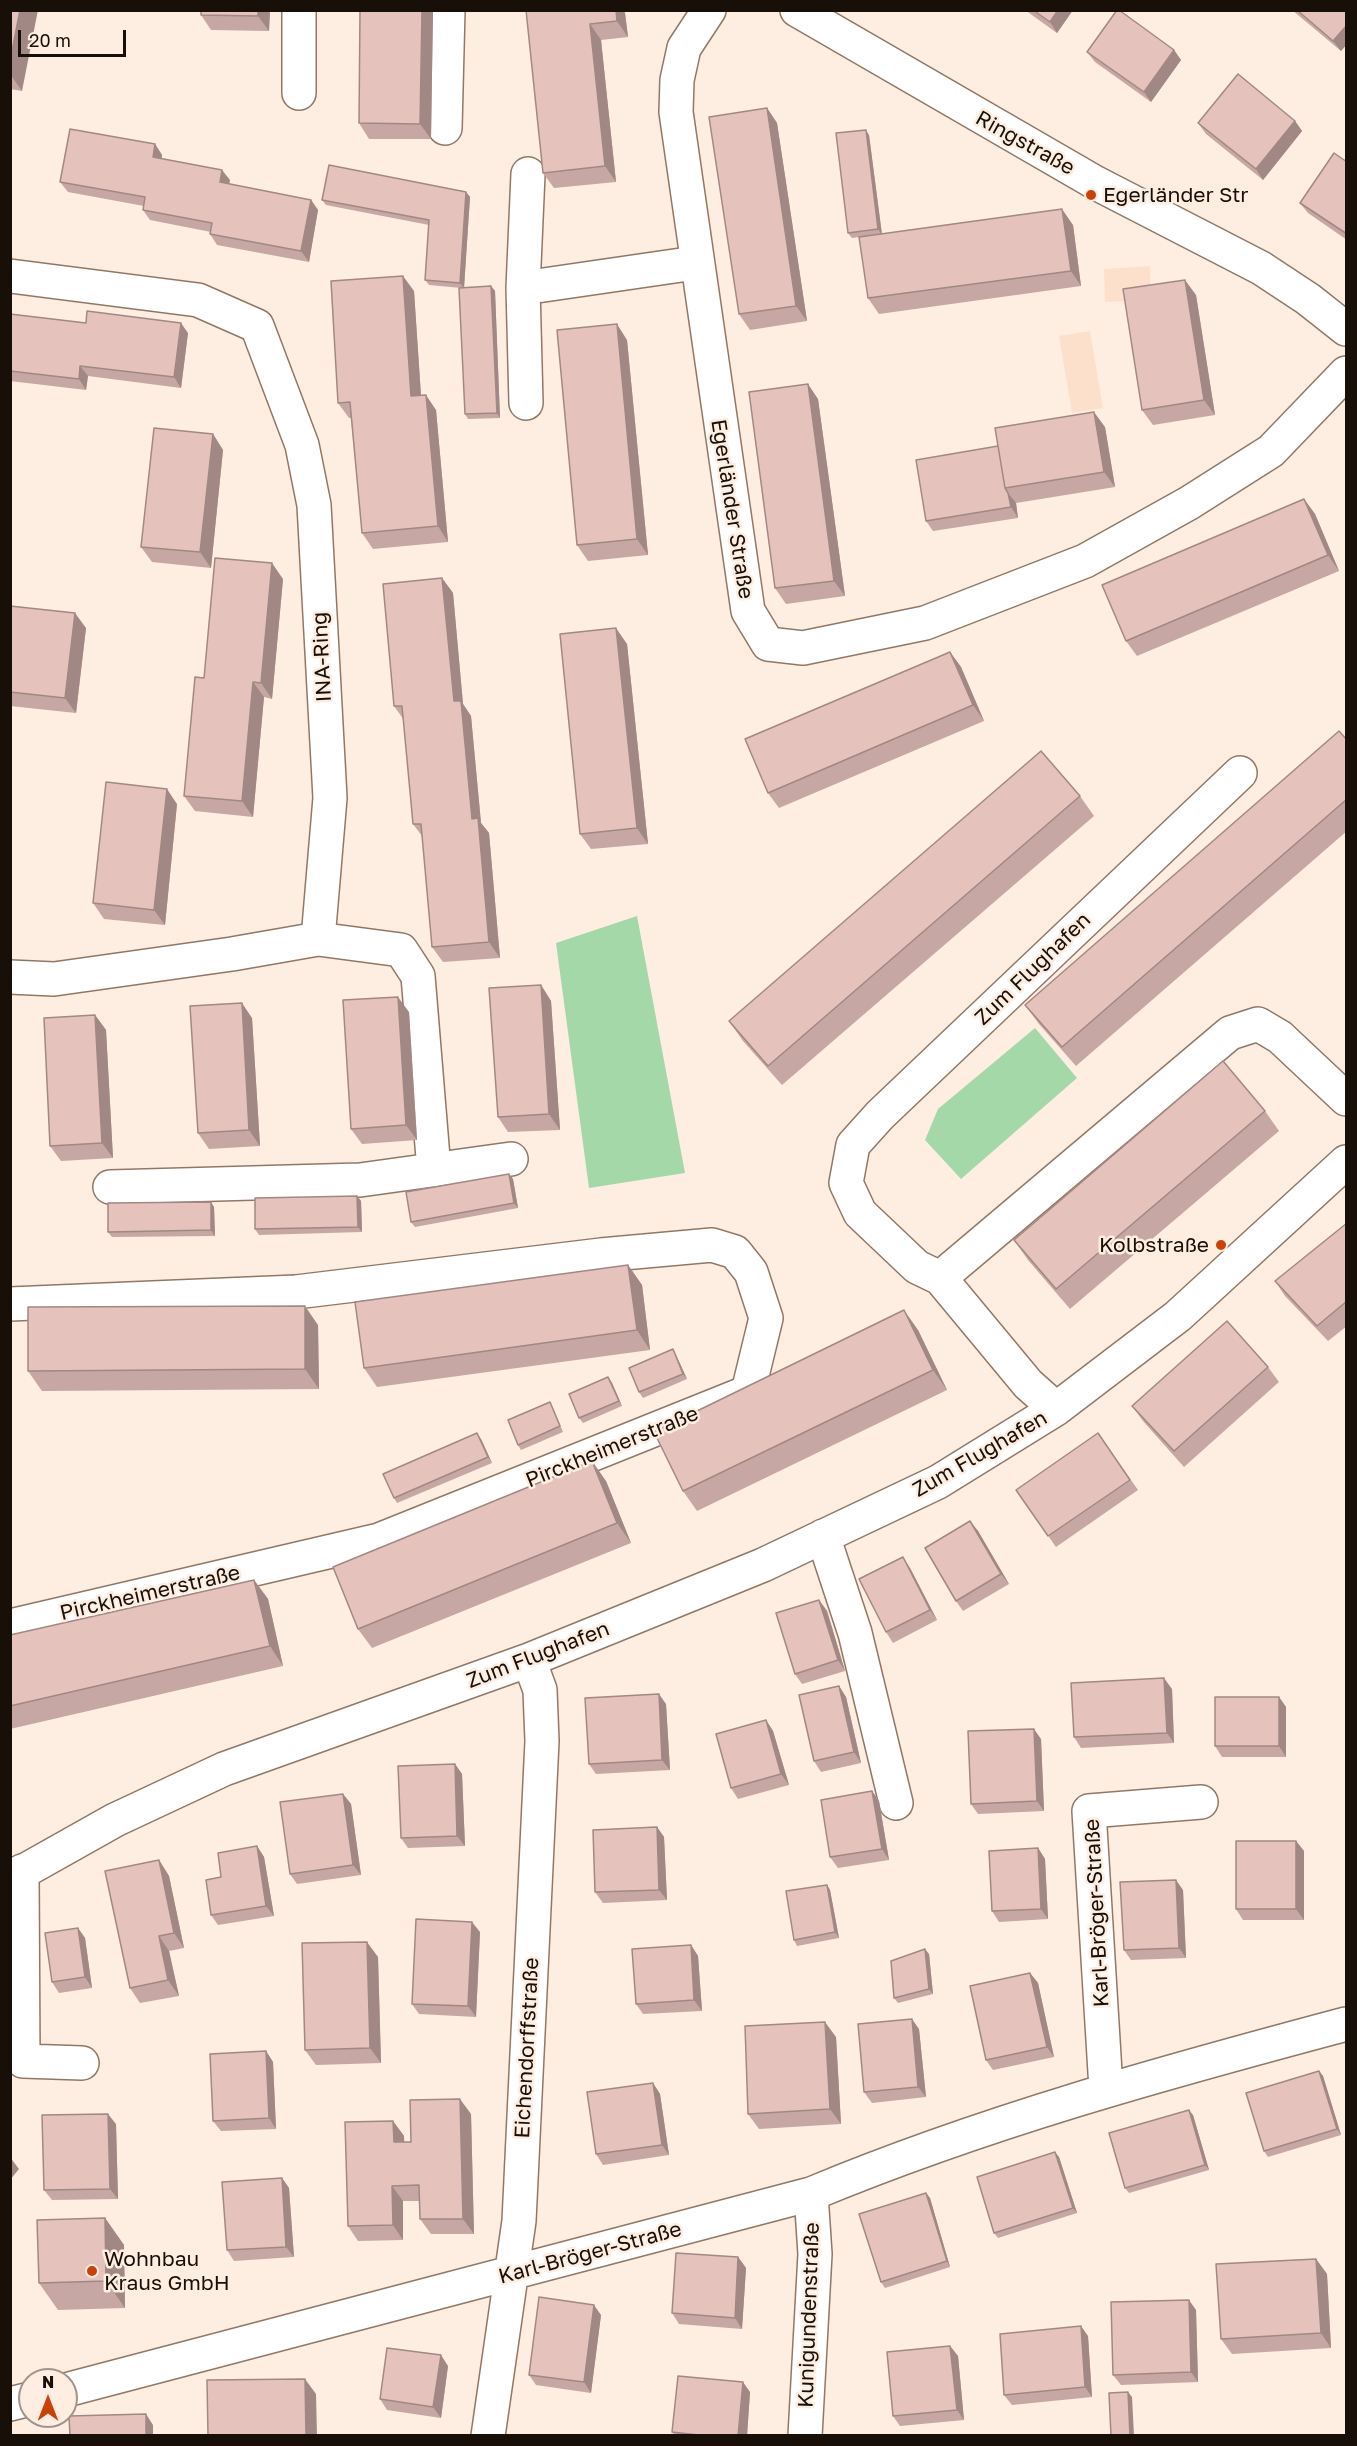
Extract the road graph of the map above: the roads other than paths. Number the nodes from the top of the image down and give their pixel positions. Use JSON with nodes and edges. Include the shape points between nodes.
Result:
{"nodes":[{"id":1,"x":299,"y":10,"type":"edge"},
{"id":2,"x":448,"y":10,"type":"edge"},
{"id":3,"x":709,"y":10,"type":"edge"},
{"id":4,"x":797,"y":10,"type":"edge"},
{"id":5,"x":299,"y":93,"type":"dead end"},
{"id":6,"x":445,"y":128,"type":"dead end"},
{"id":7,"x":528,"y":174,"type":"dead end"},
{"id":8,"x":695,"y":263,"type":"junction"},
{"id":9,"x":10,"y":276,"type":"edge"},
{"id":10,"x":523,"y":288,"type":"junction"},
{"id":11,"x":1347,"y":330,"type":"edge"},
{"id":12,"x":1347,"y":373,"type":"edge"},
{"id":13,"x":526,"y":403,"type":"dead end"},
{"id":14,"x":1240,"y":773,"type":"dead end"},
{"id":15,"x":318,"y":939,"type":"junction"},
{"id":16,"x":10,"y":977,"type":"edge"},
{"id":17,"x":1347,"y":1099,"type":"edge"},
{"id":18,"x":511,"y":1159,"type":"dead end"},
{"id":19,"x":1347,"y":1162,"type":"edge"},
{"id":20,"x":434,"y":1170,"type":"junction"},
{"id":21,"x":110,"y":1187,"type":"dead end"},
{"id":22,"x":940,"y":1278,"type":"junction"},
{"id":23,"x":10,"y":1304,"type":"edge"},
{"id":24,"x":1056,"y":1409,"type":"junction"},
{"id":25,"x":824,"y":1536,"type":"junction"},
{"id":26,"x":10,"y":1626,"type":"edge"},
{"id":27,"x":529,"y":1660,"type":"junction"},
{"id":28,"x":1201,"y":1802,"type":"dead end"},
{"id":29,"x":896,"y":1803,"type":"dead end"},
{"id":30,"x":16,"y":1875,"type":"edge"},
{"id":31,"x":1347,"y":2024,"type":"edge"},
{"id":32,"x":82,"y":2063,"type":"dead end"},
{"id":33,"x":1106,"y":2089,"type":"junction"},
{"id":34,"x":811,"y":2194,"type":"junction"},
{"id":35,"x":513,"y":2274,"type":"junction"},
{"id":36,"x":78,"y":2387,"type":"edge"},
{"id":37,"x":488,"y":2436,"type":"edge"},
{"id":38,"x":805,"y":2436,"type":"edge"}],
"edges":[{"from":1,"to":5,"type":"street"},
{"from":2,"to":6,"type":"street"},
{"from":3,"to":8,"type":"street","name":"Egerländer Straße","via":[[684,48],[677,80],[676,112]]},
{"from":4,"to":11,"type":"street","name":"Ringstraße","via":[[1096,183],[1261,268]]},
{"from":7,"to":10,"type":"street"},
{"from":8,"to":10,"type":"street"},
{"from":8,"to":12,"type":"street","name":"Egerländer Straße","via":[[748,611],[768,644],[803,648],[925,623],[1086,561],[1271,451]]},
{"from":9,"to":15,"type":"street","name":"INA-Ring","via":[[198,300],[257,326],[302,446],[314,505],[330,798]]},
{"from":10,"to":13,"type":"street"},
{"from":14,"to":22,"type":"street","name":"Zum Flughafen","via":[[888,1107],[853,1145],[846,1183],[860,1213],[917,1267]]},
{"from":15,"to":16,"type":"street","via":[[54,979]]},
{"from":15,"to":20,"type":"street","via":[[401,950],[418,976]]},
{"from":17,"to":22,"type":"street","via":[[1280,1037],[1258,1024],[1230,1033]]},
{"from":18,"to":20,"type":"street"},
{"from":19,"to":24,"type":"street","name":"Zum Flughafen","via":[[1178,1316]]},
{"from":20,"to":21,"type":"street","via":[[360,1180]]},
{"from":22,"to":24,"type":"street","name":"Zum Flughafen","via":[[1028,1384]]},
{"from":23,"to":26,"type":"street","name":"Pirckheimerstraße","via":[[296,1292],[712,1245],[735,1252],[751,1272],[766,1318],[748,1392],[379,1540]]},
{"from":24,"to":25,"type":"street","name":"Zum Flughafen","via":[[938,1482]]},
{"from":25,"to":27,"type":"street","name":"Zum Flughafen","via":[[763,1565]]},
{"from":25,"to":29,"type":"street","via":[[855,1633]]},
{"from":27,"to":30,"type":"street","name":"Zum Flughafen","via":[[224,1769],[115,1820]]},
{"from":27,"to":35,"type":"street","name":"Eichendorffstraße","via":[[540,1690],[542,1741],[519,2221]]},
{"from":28,"to":33,"type":"street","name":"Karl-Bröger-Straße","via":[[1089,1811]]},
{"from":30,"to":32,"type":"street","via":[[23,2061]]},
{"from":31,"to":33,"type":"street","name":"Karl-Bröger-Straße"},
{"from":33,"to":34,"type":"street","name":"Karl-Bröger-Straße"},
{"from":34,"to":35,"type":"street","name":"Karl-Bröger-Straße"},
{"from":34,"to":38,"type":"street","name":"Kunigundenstraße","via":[[815,2254]]},
{"from":35,"to":36,"type":"street","name":"Karl-Bröger-Straße"},
{"from":35,"to":37,"type":"street","name":"Eichendorffstraße"}]}
